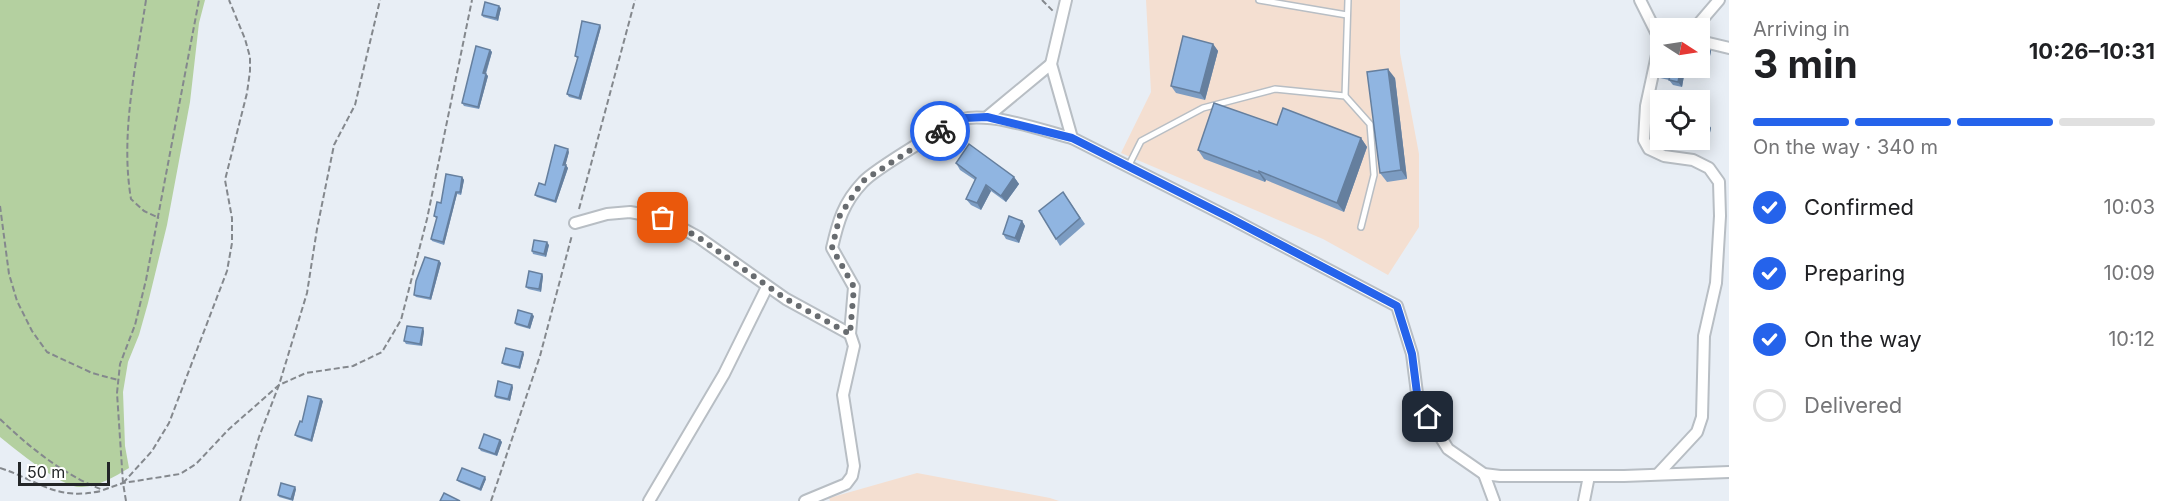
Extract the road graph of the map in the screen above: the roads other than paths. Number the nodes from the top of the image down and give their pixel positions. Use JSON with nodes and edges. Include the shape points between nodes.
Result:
{"nodes":[{"id":1,"x":1066,"y":0,"type":"edge"},
{"id":2,"x":1259,"y":0,"type":"edge"},
{"id":3,"x":1348,"y":0,"type":"edge"},
{"id":4,"x":1640,"y":0,"type":"edge"},
{"id":5,"x":1719,"y":0,"type":"edge"},
{"id":6,"x":1347,"y":15,"type":"junction"},
{"id":7,"x":1704,"y":18,"type":"edge"},
{"id":8,"x":1650,"y":20,"type":"edge"},
{"id":9,"x":1710,"y":44,"type":"edge"},
{"id":10,"x":1729,"y":48,"type":"edge"},
{"id":11,"x":1051,"y":64,"type":"junction"},
{"id":12,"x":1652,"y":78,"type":"edge"},
{"id":13,"x":1345,"y":96,"type":"junction"},
{"id":14,"x":987,"y":117,"type":"junction"},
{"id":15,"x":1072,"y":138,"type":"junction"},
{"id":16,"x":1128,"y":166,"type":"junction"},
{"id":17,"x":1724,"y":216,"type":"edge"},
{"id":18,"x":575,"y":223,"type":"road end"},
{"id":19,"x":1361,"y":227,"type":"dead end"},
{"id":20,"x":767,"y":287,"type":"junction"},
{"id":21,"x":850,"y":334,"type":"junction"},
{"id":22,"x":1729,"y":471,"type":"edge"},
{"id":23,"x":1484,"y":474,"type":"junction"},
{"id":24,"x":1658,"y":474,"type":"junction"},
{"id":25,"x":1588,"y":476,"type":"junction"},
{"id":26,"x":649,"y":501,"type":"edge"},
{"id":27,"x":805,"y":501,"type":"edge"},
{"id":28,"x":1494,"y":501,"type":"edge"},
{"id":29,"x":1584,"y":501,"type":"edge"}],
"edges":[{"from":1,"to":11,"type":"street"},
{"from":2,"to":6,"type":"lane"},
{"from":3,"to":6,"type":"lane"},
{"from":4,"to":8,"type":"street"},
{"from":5,"to":7,"type":"street"},
{"from":6,"to":13,"type":"lane"},
{"from":9,"to":10,"type":"street"},
{"from":11,"to":14,"type":"street"},
{"from":11,"to":15,"type":"street"},
{"from":12,"to":17,"type":"street","via":[[1644,140],[1649,149],[1664,156],[1694,160],[1709,168],[1719,182]]},
{"from":13,"to":16,"type":"lane","via":[[1275,89],[1203,108],[1141,141]]},
{"from":13,"to":19,"type":"lane","via":[[1370,124],[1374,174]]},
{"from":14,"to":15,"type":"street"},
{"from":14,"to":21,"type":"street","via":[[964,118],[926,138],[863,181],[840,215],[832,248],[854,287]]},
{"from":15,"to":16,"type":"street"},
{"from":16,"to":23,"type":"street","via":[[1397,306],[1412,354],[1418,401],[1448,448]]},
{"from":17,"to":24,"type":"street","via":[[1716,283],[1704,336],[1702,417],[1697,432]]},
{"from":18,"to":20,"type":"street","via":[[630,212],[663,218],[698,237]]},
{"from":20,"to":21,"type":"street"},
{"from":20,"to":26,"type":"street","via":[[724,374]]},
{"from":21,"to":27,"type":"street","via":[[854,346],[843,395],[852,445],[852,476],[846,484]]},
{"from":22,"to":24,"type":"street"},
{"from":23,"to":25,"type":"street"},
{"from":23,"to":28,"type":"street"},
{"from":24,"to":25,"type":"street"},
{"from":25,"to":29,"type":"street"}]}
